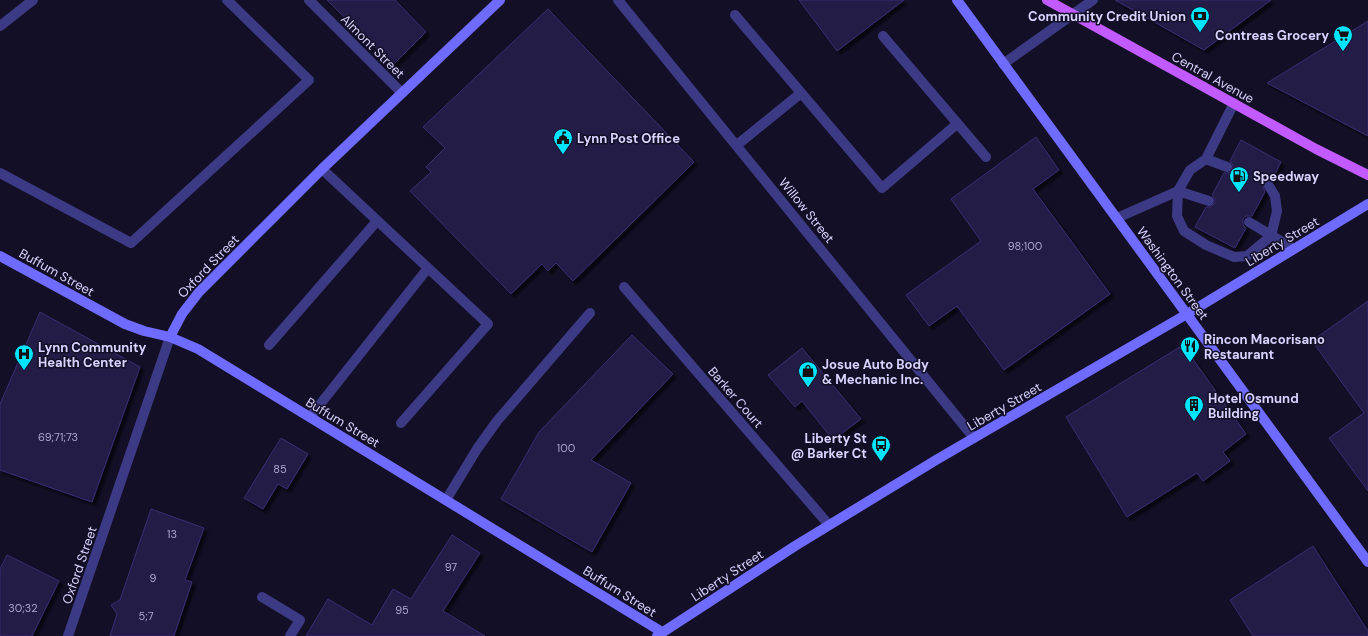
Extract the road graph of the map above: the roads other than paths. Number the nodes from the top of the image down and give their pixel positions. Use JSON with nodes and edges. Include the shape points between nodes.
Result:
{"nodes":[{"id":1,"x":33,"y":0,"type":"edge"},
{"id":2,"x":227,"y":0,"type":"edge"},
{"id":3,"x":309,"y":0,"type":"edge"},
{"id":4,"x":500,"y":0,"type":"edge"},
{"id":5,"x":618,"y":0,"type":"edge"},
{"id":6,"x":957,"y":0,"type":"edge"},
{"id":7,"x":1047,"y":0,"type":"edge"},
{"id":8,"x":1094,"y":0,"type":"edge"},
{"id":9,"x":735,"y":15,"type":"dead end"},
{"id":10,"x":1073,"y":15,"type":"junction"},
{"id":11,"x":0,"y":26,"type":"edge"},
{"id":12,"x":883,"y":36,"type":"dead end"},
{"id":13,"x":1003,"y":64,"type":"junction"},
{"id":14,"x":402,"y":93,"type":"junction"},
{"id":15,"x":801,"y":93,"type":"junction"},
{"id":16,"x":1234,"y":103,"type":"junction"},
{"id":17,"x":958,"y":124,"type":"junction"},
{"id":18,"x":737,"y":145,"type":"junction"},
{"id":19,"x":986,"y":157,"type":"dead end"},
{"id":20,"x":1206,"y":159,"type":"junction"},
{"id":21,"x":1227,"y":167,"type":"dead end"},
{"id":22,"x":322,"y":169,"type":"junction"},
{"id":23,"x":0,"y":173,"type":"edge"},
{"id":24,"x":1368,"y":175,"type":"edge"},
{"id":25,"x":1268,"y":186,"type":"dead end"},
{"id":26,"x":1178,"y":191,"type":"junction"},
{"id":27,"x":1209,"y":201,"type":"dead end"},
{"id":28,"x":1368,"y":204,"type":"edge"},
{"id":29,"x":1117,"y":218,"type":"junction"},
{"id":30,"x":377,"y":221,"type":"junction"},
{"id":31,"x":1249,"y":222,"type":"dead end"},
{"id":32,"x":1271,"y":236,"type":"junction"},
{"id":33,"x":1294,"y":249,"type":"junction"},
{"id":34,"x":0,"y":256,"type":"edge"},
{"id":35,"x":428,"y":268,"type":"junction"},
{"id":36,"x":624,"y":287,"type":"dead end"},
{"id":37,"x":590,"y":313,"type":"dead end"},
{"id":38,"x":1187,"y":314,"type":"junction"},
{"id":39,"x":170,"y":337,"type":"junction"},
{"id":40,"x":269,"y":345,"type":"dead end"},
{"id":41,"x":310,"y":417,"type":"junction"},
{"id":42,"x":401,"y":423,"type":"dead end"},
{"id":43,"x":974,"y":438,"type":"junction"},
{"id":44,"x":446,"y":500,"type":"junction"},
{"id":45,"x":829,"y":525,"type":"junction"},
{"id":46,"x":1368,"y":562,"type":"edge"},
{"id":47,"x":262,"y":597,"type":"dead end"},
{"id":48,"x":659,"y":634,"type":"edge"},
{"id":49,"x":68,"y":636,"type":"edge"},
{"id":50,"x":290,"y":636,"type":"edge"}],
"edges":[{"from":1,"to":11,"type":"street"},
{"from":2,"to":23,"type":"street","via":[[309,80],[131,243]]},
{"from":3,"to":14,"type":"street","name":"Almont Street"},
{"from":4,"to":14,"type":"main road","name":"Oxford Street"},
{"from":5,"to":18,"type":"street","name":"Willow Street"},
{"from":6,"to":13,"type":"main road","name":"Washington Street"},
{"from":7,"to":10,"type":"main road","name":"Central Avenue"},
{"from":8,"to":10,"type":"street"},
{"from":9,"to":15,"type":"street"},
{"from":10,"to":13,"type":"street"},
{"from":10,"to":16,"type":"main road","name":"Central Avenue"},
{"from":12,"to":17,"type":"street"},
{"from":13,"to":29,"type":"main road","name":"Washington Street"},
{"from":14,"to":22,"type":"main road","name":"Oxford Street"},
{"from":15,"to":17,"type":"street","via":[[882,188]]},
{"from":15,"to":18,"type":"street"},
{"from":16,"to":20,"type":"street"},
{"from":16,"to":24,"type":"main road","name":"Central Avenue"},
{"from":17,"to":19,"type":"street"},
{"from":18,"to":43,"type":"street","name":"Willow Street"},
{"from":20,"to":21,"type":"street"},
{"from":20,"to":26,"type":"street","via":[[1190,170]]},
{"from":22,"to":30,"type":"street"},
{"from":22,"to":39,"type":"main road","name":"Oxford Street","via":[[199,292],[182,314]]},
{"from":25,"to":32,"type":"street","via":[[1275,196],[1278,210]]},
{"from":26,"to":27,"type":"street"},
{"from":26,"to":29,"type":"street"},
{"from":26,"to":32,"type":"street","via":[[1177,216],[1184,231],[1206,245],[1234,257],[1247,256]]},
{"from":28,"to":33,"type":"main road","name":"Liberty Street"},
{"from":29,"to":38,"type":"main road","name":"Washington Street"},
{"from":30,"to":35,"type":"street"},
{"from":30,"to":40,"type":"street"},
{"from":31,"to":32,"type":"street"},
{"from":32,"to":33,"type":"street"},
{"from":33,"to":38,"type":"main road","name":"Liberty Street"},
{"from":34,"to":39,"type":"main road","name":"Buffum Street","via":[[125,324]]},
{"from":35,"to":41,"type":"street"},
{"from":35,"to":42,"type":"street","via":[[488,324]]},
{"from":36,"to":45,"type":"street","name":"Barker Court"},
{"from":37,"to":44,"type":"street","via":[[496,421]]},
{"from":38,"to":43,"type":"main road","name":"Liberty Street"},
{"from":38,"to":46,"type":"main road","name":"Washington Street"},
{"from":39,"to":41,"type":"main road","name":"Buffum Street","via":[[198,349]]},
{"from":39,"to":49,"type":"street","name":"Oxford Street"},
{"from":41,"to":44,"type":"main road","name":"Buffum Street"},
{"from":43,"to":45,"type":"main road","name":"Liberty Street"},
{"from":44,"to":48,"type":"main road","name":"Buffum Street"},
{"from":45,"to":48,"type":"main road","name":"Liberty Street"},
{"from":47,"to":50,"type":"street","via":[[300,620]]}]}
